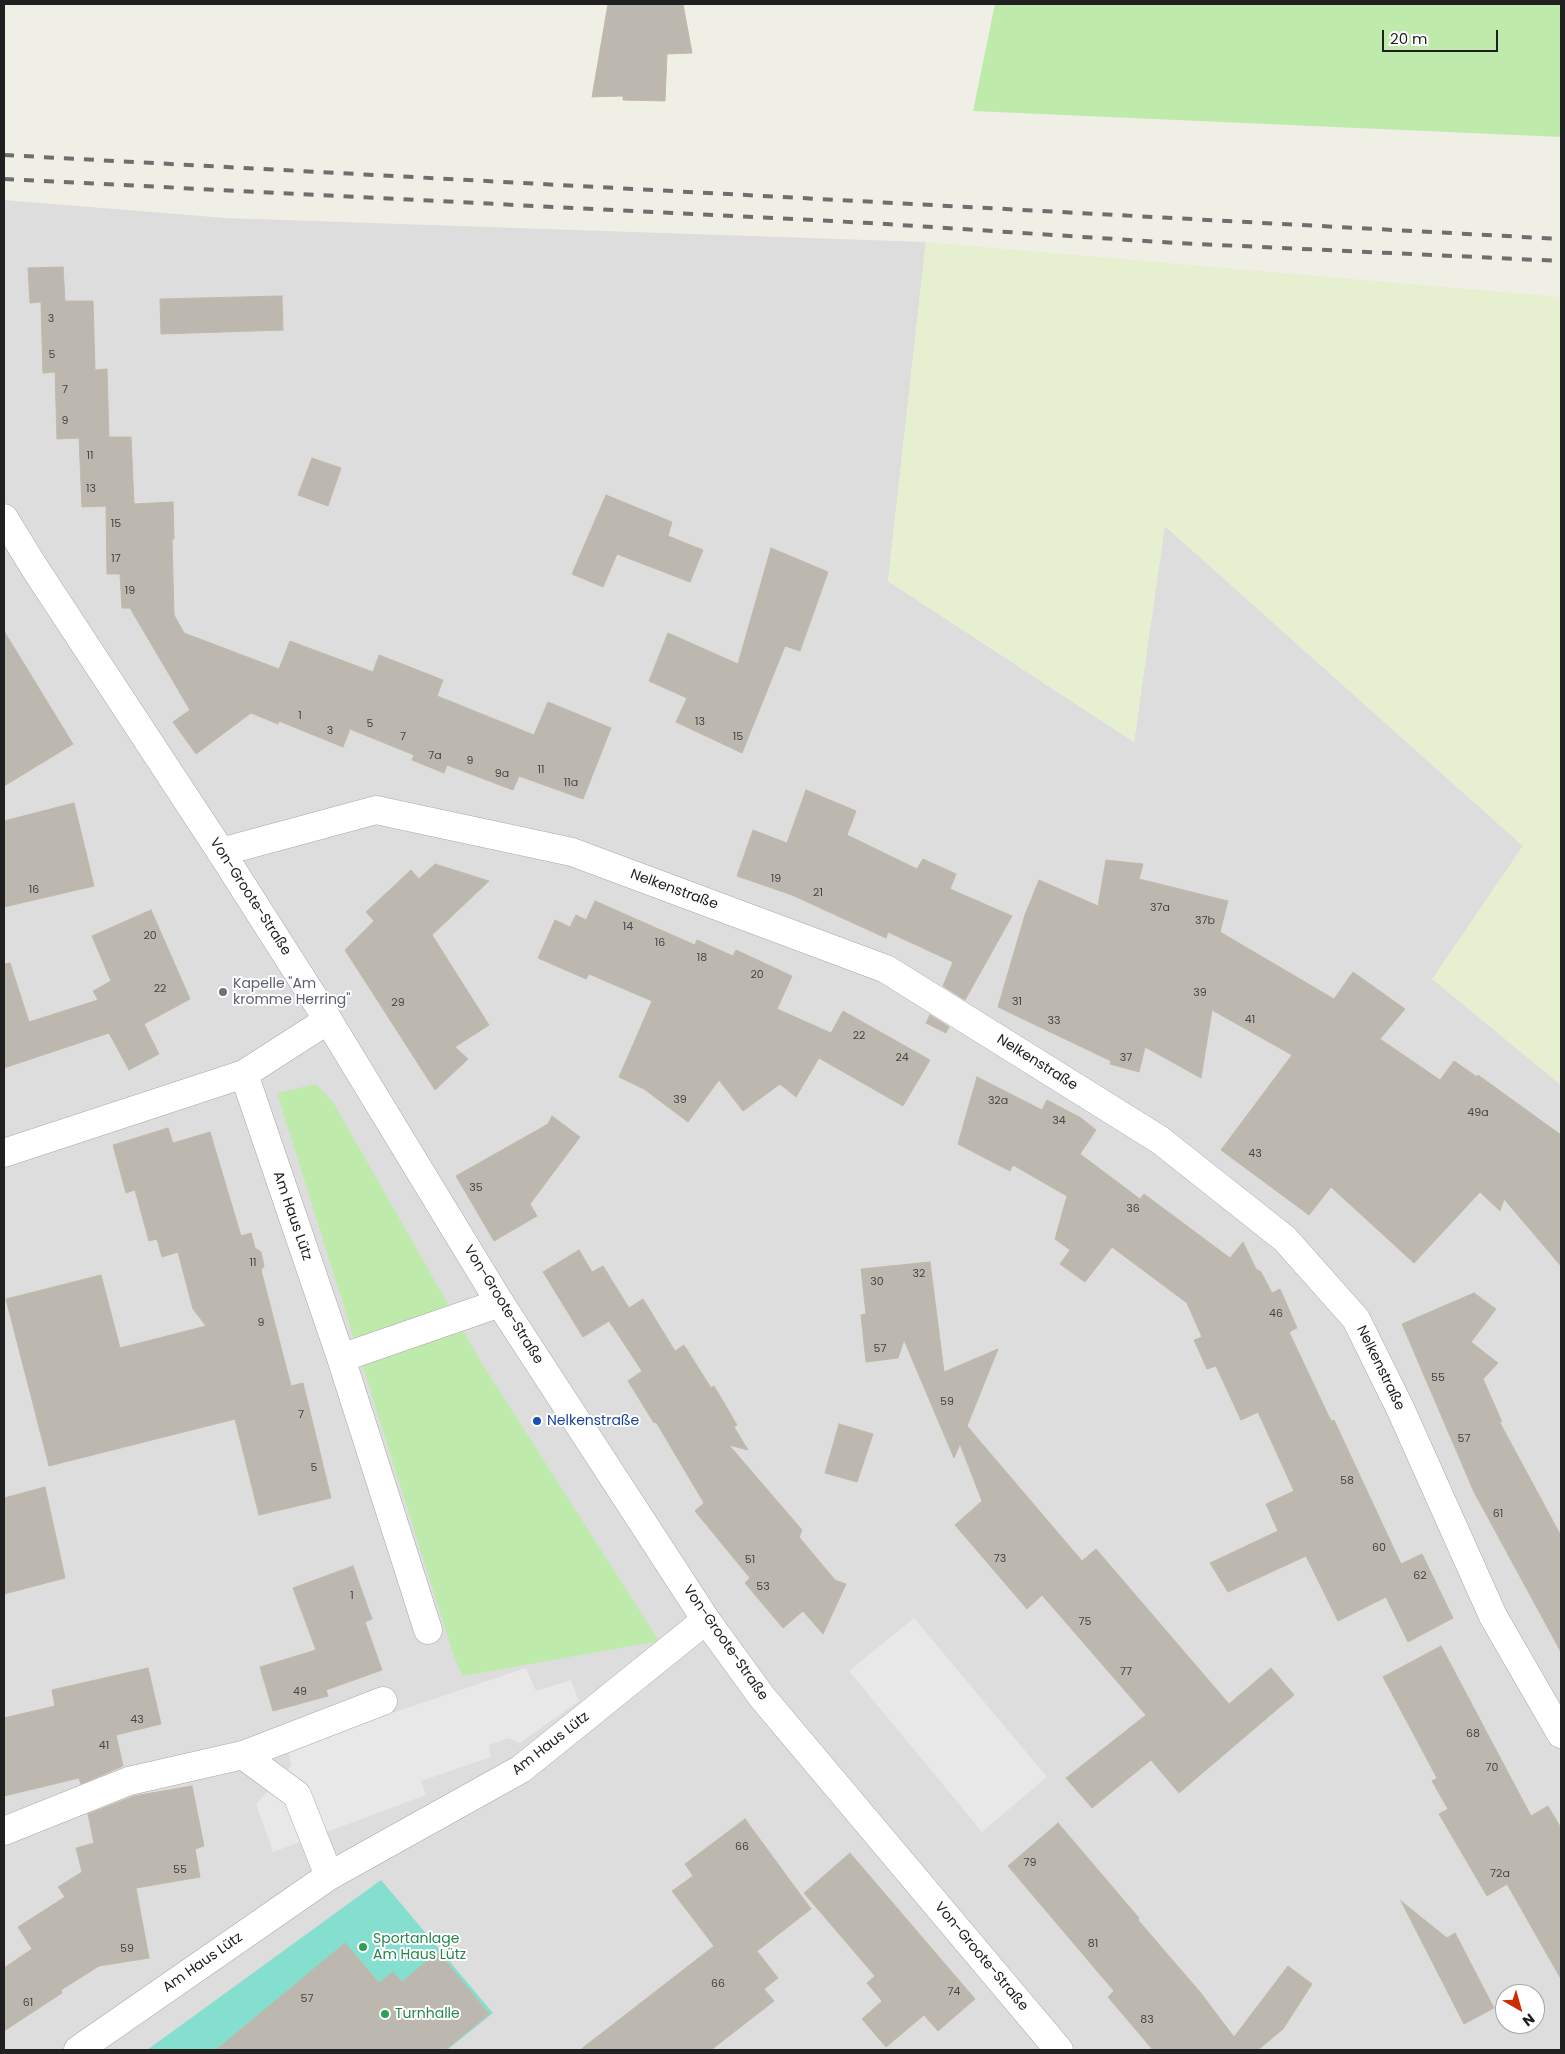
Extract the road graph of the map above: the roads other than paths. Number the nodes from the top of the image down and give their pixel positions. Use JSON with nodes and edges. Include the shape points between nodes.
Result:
{"nodes":[{"id":1,"x":4,"y":518,"type":"edge"},
{"id":2,"x":11,"y":545,"type":"edge"},
{"id":3,"x":221,"y":852,"type":"junction"},
{"id":4,"x":328,"y":1020,"type":"junction"},
{"id":5,"x":244,"y":1074,"type":"junction"},
{"id":6,"x":4,"y":1152,"type":"edge"},
{"id":7,"x":500,"y":1303,"type":"junction"},
{"id":8,"x":341,"y":1358,"type":"junction"},
{"id":9,"x":706,"y":1620,"type":"junction"},
{"id":10,"x":428,"y":1630,"type":"dead end"},
{"id":11,"x":383,"y":1701,"type":"dead end"},
{"id":12,"x":1561,"y":1734,"type":"edge"},
{"id":13,"x":243,"y":1755,"type":"junction"},
{"id":14,"x":4,"y":1831,"type":"edge"},
{"id":15,"x":329,"y":1876,"type":"junction"},
{"id":16,"x":78,"y":2050,"type":"edge"},
{"id":17,"x":1059,"y":2050,"type":"edge"}],
"edges":[{"from":1,"to":2,"type":"street","name":"Von-Groote-Straße"},
{"from":2,"to":3,"type":"street","name":"Von-Groote-Straße"},
{"from":3,"to":4,"type":"street","name":"Von-Groote-Straße"},
{"from":3,"to":12,"type":"street","name":"Nelkenstraße","via":[[376,810],[572,852],[886,969],[1160,1140],[1285,1239],[1356,1319],[1400,1408],[1493,1616]]},
{"from":4,"to":5,"type":"street"},
{"from":4,"to":7,"type":"street","name":"Von-Groote-Straße"},
{"from":5,"to":6,"type":"street"},
{"from":5,"to":8,"type":"street","name":"Am Haus Lütz"},
{"from":7,"to":8,"type":"street"},
{"from":7,"to":9,"type":"street","name":"Von-Groote-Straße"},
{"from":8,"to":10,"type":"street","name":"Am Haus Lütz"},
{"from":9,"to":15,"type":"street","name":"Am Haus Lütz","via":[[520,1769]]},
{"from":9,"to":17,"type":"street","name":"Von-Groote-Straße","via":[[762,1698]]},
{"from":11,"to":13,"type":"street"},
{"from":13,"to":14,"type":"street","via":[[129,1781]]},
{"from":13,"to":15,"type":"street","via":[[297,1795]]},
{"from":15,"to":16,"type":"street","name":"Am Haus Lütz"}]}
